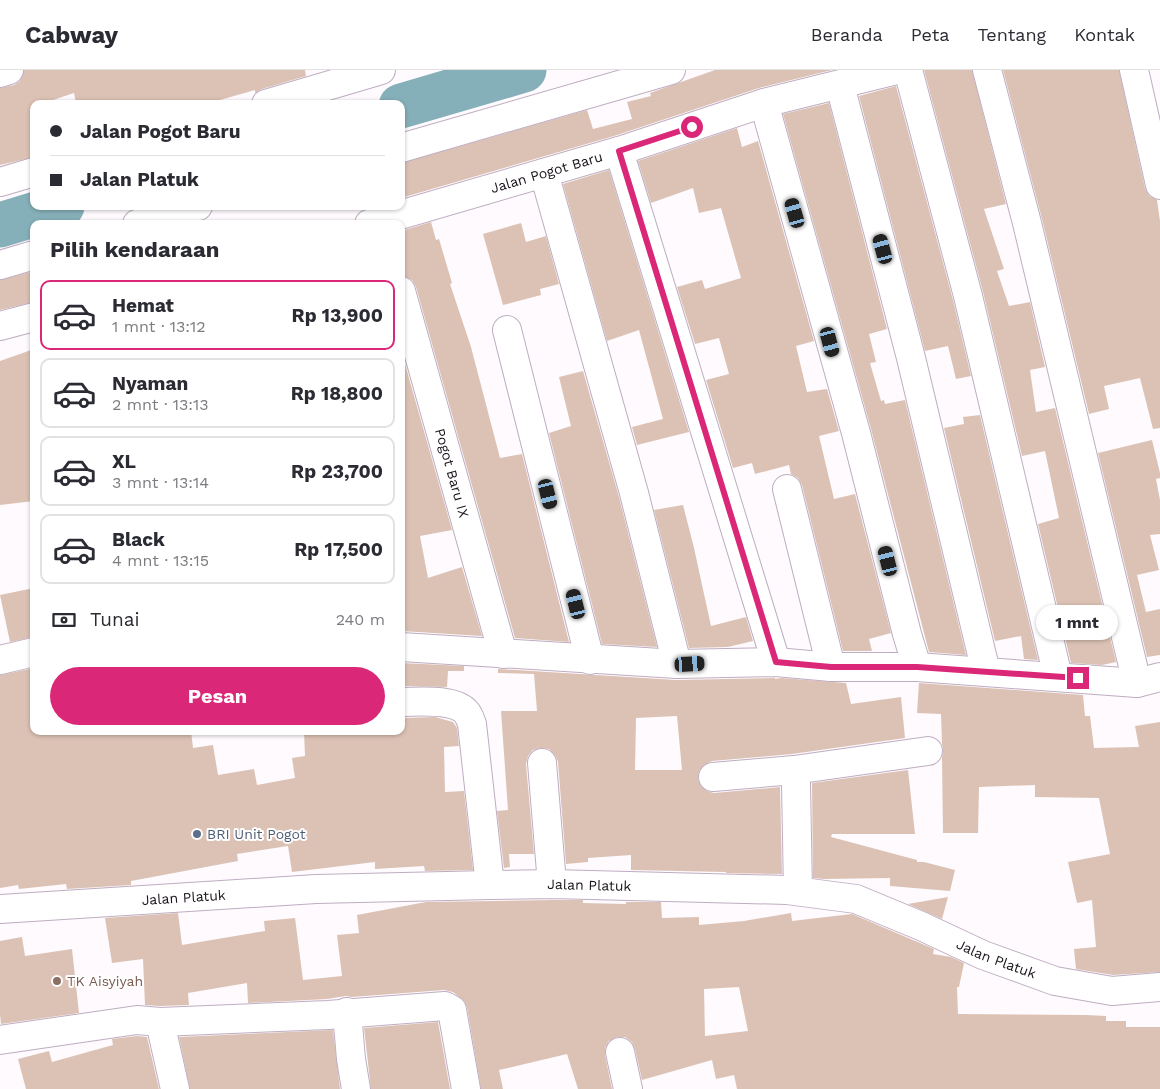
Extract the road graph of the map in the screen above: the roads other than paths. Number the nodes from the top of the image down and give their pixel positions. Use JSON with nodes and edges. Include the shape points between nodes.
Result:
{"nodes":[{"id":1,"x":9,"y":70,"type":"edge"},
{"id":2,"x":381,"y":70,"type":"edge"},
{"id":3,"x":671,"y":70,"type":"edge"},
{"id":4,"x":897,"y":70,"type":"edge"},
{"id":5,"x":908,"y":70,"type":"edge"},
{"id":6,"x":987,"y":70,"type":"edge"},
{"id":7,"x":1134,"y":70,"type":"edge"},
{"id":8,"x":0,"y":73,"type":"edge"},
{"id":9,"x":840,"y":85,"type":"junction"},
{"id":10,"x":280,"y":100,"type":"edge"},
{"id":11,"x":764,"y":103,"type":"junction"},
{"id":12,"x":405,"y":147,"type":"edge"},
{"id":13,"x":1156,"y":150,"type":"edge"},
{"id":14,"x":619,"y":151,"type":"junction"},
{"id":15,"x":30,"y":173,"type":"edge"},
{"id":16,"x":544,"y":173,"type":"junction"},
{"id":17,"x":0,"y":182,"type":"edge"},
{"id":18,"x":1160,"y":185,"type":"edge"},
{"id":19,"x":184,"y":210,"type":"edge"},
{"id":20,"x":151,"y":220,"type":"edge"},
{"id":21,"x":388,"y":220,"type":"edge"},
{"id":22,"x":30,"y":256,"type":"edge"},
{"id":23,"x":0,"y":265,"type":"edge"},
{"id":24,"x":405,"y":305,"type":"edge"},
{"id":25,"x":30,"y":318,"type":"edge"},
{"id":26,"x":0,"y":326,"type":"edge"},
{"id":27,"x":507,"y":330,"type":"dead end"},
{"id":28,"x":787,"y":489,"type":"dead end"},
{"id":29,"x":405,"y":647,"type":"edge"},
{"id":30,"x":30,"y":653,"type":"edge"},
{"id":31,"x":503,"y":654,"type":"junction"},
{"id":32,"x":0,"y":660,"type":"edge"},
{"id":33,"x":590,"y":660,"type":"junction"},
{"id":34,"x":776,"y":662,"type":"junction"},
{"id":35,"x":677,"y":664,"type":"junction"},
{"id":36,"x":831,"y":667,"type":"junction"},
{"id":37,"x":917,"y":667,"type":"junction"},
{"id":38,"x":986,"y":672,"type":"junction"},
{"id":39,"x":1058,"y":677,"type":"junction"},
{"id":40,"x":1149,"y":680,"type":"edge"},
{"id":41,"x":405,"y":702,"type":"edge"},
{"id":42,"x":928,"y":751,"type":"dead end"},
{"id":43,"x":542,"y":763,"type":"dead end"},
{"id":44,"x":794,"y":770,"type":"junction"},
{"id":45,"x":713,"y":778,"type":"dead end"},
{"id":46,"x":552,"y":884,"type":"junction"},
{"id":47,"x":490,"y":885,"type":"junction"},
{"id":48,"x":798,"y":891,"type":"junction"},
{"id":49,"x":0,"y":909,"type":"edge"},
{"id":50,"x":1160,"y":987,"type":"edge"},
{"id":51,"x":347,"y":1012,"type":"junction"},
{"id":52,"x":160,"y":1022,"type":"junction"},
{"id":53,"x":0,"y":1040,"type":"edge"},
{"id":54,"x":620,"y":1052,"type":"dead end"},
{"id":55,"x":175,"y":1089,"type":"edge"},
{"id":56,"x":356,"y":1089,"type":"edge"},
{"id":57,"x":466,"y":1089,"type":"edge"},
{"id":58,"x":628,"y":1089,"type":"edge"}],
"edges":[{"from":1,"to":8,"type":"street"},
{"from":2,"to":10,"type":"street"},
{"from":3,"to":12,"type":"street"},
{"from":4,"to":9,"type":"street","name":"Jalan Pogot Baru"},
{"from":5,"to":39,"type":"street","via":[[968,296]]},
{"from":6,"to":40,"type":"street"},
{"from":7,"to":13,"type":"street"},
{"from":9,"to":11,"type":"street","name":"Jalan Pogot Baru"},
{"from":9,"to":38,"type":"street","via":[[911,358]]},
{"from":11,"to":14,"type":"street","name":"Jalan Pogot Baru"},
{"from":11,"to":37,"type":"street"},
{"from":13,"to":18,"type":"street"},
{"from":14,"to":16,"type":"street","name":"Jalan Pogot Baru"},
{"from":14,"to":34,"type":"street"},
{"from":15,"to":17,"type":"street"},
{"from":16,"to":21,"type":"street","name":"Jalan Pogot Baru"},
{"from":16,"to":35,"type":"street","via":[[634,493]]},
{"from":19,"to":20,"type":"street"},
{"from":22,"to":23,"type":"street"},
{"from":24,"to":31,"type":"street","name":"Pogot Baru IX"},
{"from":25,"to":26,"type":"street"},
{"from":27,"to":33,"type":"street"},
{"from":28,"to":36,"type":"street"},
{"from":29,"to":31,"type":"street"},
{"from":30,"to":32,"type":"street"},
{"from":31,"to":33,"type":"street"},
{"from":33,"to":35,"type":"street"},
{"from":34,"to":35,"type":"street"},
{"from":34,"to":36,"type":"street"},
{"from":36,"to":37,"type":"street"},
{"from":37,"to":38,"type":"street"},
{"from":38,"to":39,"type":"street"},
{"from":39,"to":40,"type":"street"},
{"from":41,"to":47,"type":"street","via":[[457,706],[466,712],[472,724]]},
{"from":42,"to":44,"type":"street"},
{"from":43,"to":46,"type":"street"},
{"from":44,"to":45,"type":"street"},
{"from":44,"to":48,"type":"street"},
{"from":46,"to":47,"type":"street","name":"Jalan Platuk"},
{"from":46,"to":48,"type":"street","name":"Jalan Platuk"},
{"from":47,"to":49,"type":"street","name":"Jalan Platuk","via":[[316,889]]},
{"from":48,"to":50,"type":"street","name":"Jalan Platuk","via":[[856,899],[984,955],[1055,981],[1112,991]]},
{"from":51,"to":52,"type":"street"},
{"from":51,"to":56,"type":"street"},
{"from":51,"to":57,"type":"street","via":[[444,1006],[452,1010]]},
{"from":52,"to":53,"type":"street","via":[[137,1020]]},
{"from":52,"to":55,"type":"street"},
{"from":54,"to":58,"type":"street"}]}
